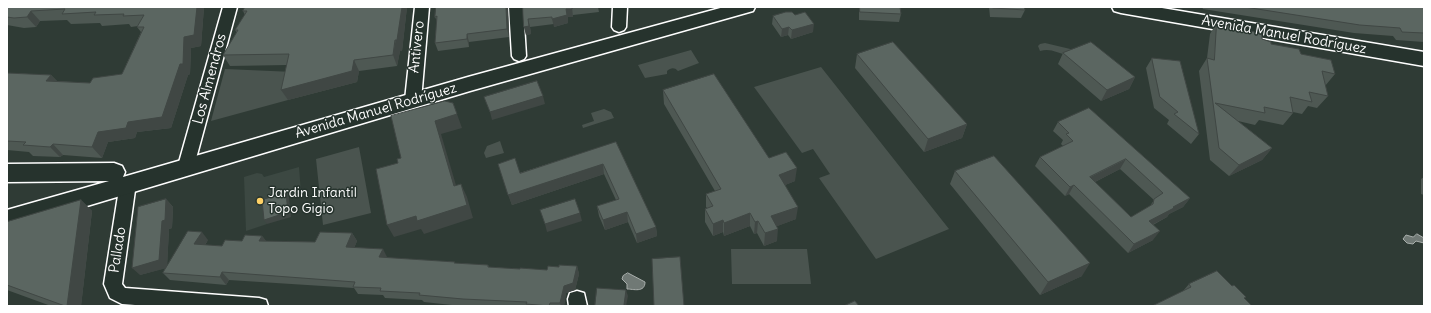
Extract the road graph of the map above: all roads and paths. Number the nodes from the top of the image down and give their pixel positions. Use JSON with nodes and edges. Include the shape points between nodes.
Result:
{"nodes":[{"id":1,"x":230,"y":7,"type":"edge"},
{"id":2,"x":422,"y":7,"type":"edge"},
{"id":3,"x":516,"y":7,"type":"edge"},
{"id":4,"x":620,"y":7,"type":"edge"},
{"id":5,"x":701,"y":7,"type":"edge"},
{"id":6,"x":746,"y":7,"type":"edge"},
{"id":7,"x":1121,"y":7,"type":"edge"},
{"id":8,"x":619,"y":27,"type":"junction"},
{"id":9,"x":531,"y":57,"type":"junction"},
{"id":10,"x":1424,"y":59,"type":"edge"},
{"id":11,"x":413,"y":94,"type":"junction"},
{"id":12,"x":7,"y":158,"type":"edge"},
{"id":13,"x":188,"y":158,"type":"junction"},
{"id":14,"x":7,"y":173,"type":"edge"},
{"id":15,"x":54,"y":174,"type":"junction"},
{"id":16,"x":121,"y":178,"type":"junction"},
{"id":17,"x":7,"y":205,"type":"edge"},
{"id":18,"x":7,"y":220,"type":"edge"},
{"id":19,"x":259,"y":306,"type":"edge"}],
"edges":[{"from":1,"to":13,"type":"street","name":"Los Almendros"},
{"from":2,"to":11,"type":"street","name":"Antivero"},
{"from":3,"to":9,"type":"street"},
{"from":4,"to":8,"type":"street"},
{"from":5,"to":8,"type":"main road","name":"Avenida Manuel Rodríguez"},
{"from":6,"to":9,"type":"main road","name":"Avenida Manuel Rodríguez"},
{"from":7,"to":10,"type":"main road","name":"Avenida Manuel Rodríguez"},
{"from":8,"to":9,"type":"main road","name":"Avenida Manuel Rodríguez"},
{"from":9,"to":11,"type":"main road","name":"Avenida Manuel Rodríguez"},
{"from":11,"to":13,"type":"main road","name":"Avenida Manuel Rodríguez"},
{"from":12,"to":15,"type":"main road"},
{"from":13,"to":16,"type":"main road","name":"Avenida Manuel Rodríguez"},
{"from":14,"to":15,"type":"main road"},
{"from":15,"to":16,"type":"main road"},
{"from":16,"to":17,"type":"main road","name":"Avenida Manuel Rodríguez"},
{"from":16,"to":18,"type":"main road","name":"Avenida Manuel Rodríguez"},
{"from":16,"to":19,"type":"street","name":"Pallado","via":[[113,284],[116,292],[122,296]]}]}
